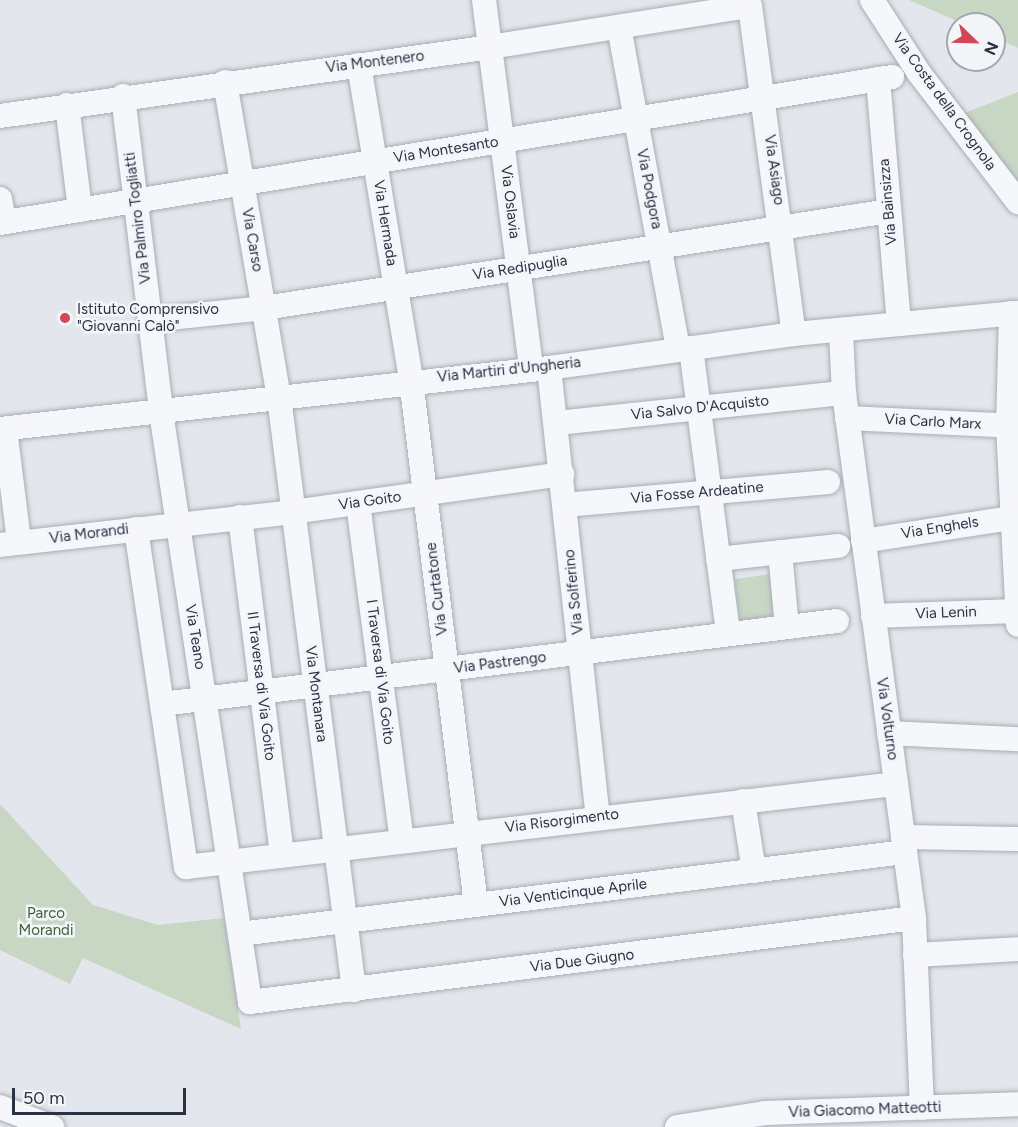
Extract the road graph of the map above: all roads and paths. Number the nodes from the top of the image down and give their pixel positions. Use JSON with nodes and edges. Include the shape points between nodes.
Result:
{"nodes":[{"id":1,"x":484,"y":0,"type":"edge"},
{"id":2,"x":872,"y":0,"type":"edge"},
{"id":3,"x":750,"y":6,"type":"joint"},
{"id":4,"x":619,"y":27,"type":"junction"},
{"id":5,"x":490,"y":47,"type":"junction"},
{"id":6,"x":359,"y":65,"type":"junction"},
{"id":7,"x":885,"y":78,"type":"joint"},
{"id":8,"x":225,"y":82,"type":"junction"},
{"id":9,"x":123,"y":96,"type":"junction"},
{"id":10,"x":764,"y":98,"type":"junction"},
{"id":11,"x":68,"y":105,"type":"junction"},
{"id":12,"x":0,"y":116,"type":"edge"},
{"id":13,"x":636,"y":119,"type":"junction"},
{"id":14,"x":502,"y":141,"type":"junction"},
{"id":15,"x":374,"y":162,"type":"junction"},
{"id":16,"x":242,"y":183,"type":"junction"},
{"id":17,"x":136,"y":201,"type":"junction"},
{"id":18,"x":1018,"y":202,"type":"edge"},
{"id":19,"x":80,"y":210,"type":"junction"},
{"id":20,"x":889,"y":211,"type":"junction"},
{"id":21,"x":1,"y":215,"type":"edge"},
{"id":22,"x":781,"y":225,"type":"junction"},
{"id":23,"x":659,"y":246,"type":"junction"},
{"id":24,"x":519,"y":269,"type":"junction"},
{"id":25,"x":395,"y":288,"type":"junction"},
{"id":26,"x":264,"y":308,"type":"junction"},
{"id":27,"x":1015,"y":313,"type":"edge"},
{"id":28,"x":150,"y":320,"type":"junction"},
{"id":29,"x":899,"y":324,"type":"junction"},
{"id":30,"x":841,"y":332,"type":"junction"},
{"id":31,"x":794,"y":334,"type":"junction"},
{"id":32,"x":685,"y":349,"type":"junction"},
{"id":33,"x":540,"y":368,"type":"junction"},
{"id":34,"x":411,"y":381,"type":"junction"},
{"id":35,"x":844,"y":393,"type":"junction"},
{"id":36,"x":279,"y":397,"type":"junction"},
{"id":37,"x":699,"y":408,"type":"junction"},
{"id":38,"x":161,"y":412,"type":"junction"},
{"id":39,"x":847,"y":418,"type":"junction"},
{"id":40,"x":557,"y":423,"type":"junction"},
{"id":41,"x":1013,"y":426,"type":"edge"},
{"id":42,"x":2,"y":429,"type":"edge"},
{"id":43,"x":562,"y":474,"type":"junction"},
{"id":44,"x":828,"y":482,"type":"dead end"},
{"id":45,"x":710,"y":492,"type":"junction"},
{"id":46,"x":425,"y":494,"type":"junction"},
{"id":47,"x":358,"y":503,"type":"junction"},
{"id":48,"x":565,"y":504,"type":"junction"},
{"id":49,"x":293,"y":512,"type":"junction"},
{"id":50,"x":240,"y":517,"type":"junction"},
{"id":51,"x":1015,"y":517,"type":"edge"},
{"id":52,"x":178,"y":524,"type":"junction"},
{"id":53,"x":136,"y":529,"type":"junction"},
{"id":54,"x":863,"y":541,"type":"junction"},
{"id":55,"x":10,"y":543,"type":"edge"},
{"id":56,"x":838,"y":546,"type":"dead end"},
{"id":57,"x":780,"y":552,"type":"junction"},
{"id":58,"x":718,"y":559,"type":"junction"},
{"id":59,"x":1018,"y":615,"type":"edge"},
{"id":60,"x":873,"y":616,"type":"junction"},
{"id":61,"x":837,"y":621,"type":"dead end"},
{"id":62,"x":787,"y":627,"type":"junction"},
{"id":63,"x":728,"y":634,"type":"junction"},
{"id":64,"x":581,"y":653,"type":"junction"},
{"id":65,"x":447,"y":669,"type":"junction"},
{"id":66,"x":381,"y":678,"type":"junction"},
{"id":67,"x":315,"y":686,"type":"junction"},
{"id":68,"x":262,"y":692,"type":"junction"},
{"id":69,"x":204,"y":699,"type":"junction"},
{"id":70,"x":162,"y":704,"type":"junction"},
{"id":71,"x":889,"y":733,"type":"junction"},
{"id":72,"x":1018,"y":739,"type":"edge"},
{"id":73,"x":896,"y":784,"type":"junction"},
{"id":74,"x":743,"y":801,"type":"junction"},
{"id":75,"x":598,"y":817,"type":"junction"},
{"id":76,"x":467,"y":833,"type":"junction"},
{"id":77,"x":402,"y":840,"type":"junction"},
{"id":78,"x":1018,"y":840,"type":"edge"},
{"id":79,"x":904,"y":845,"type":"junction"},
{"id":80,"x":336,"y":848,"type":"junction"},
{"id":81,"x":282,"y":855,"type":"junction"},
{"id":82,"x":229,"y":862,"type":"junction"},
{"id":83,"x":754,"y":871,"type":"junction"},
{"id":84,"x":476,"y":905,"type":"junction"},
{"id":85,"x":914,"y":918,"type":"junction"},
{"id":86,"x":345,"y":922,"type":"junction"},
{"id":87,"x":240,"y":934,"type":"junction"},
{"id":88,"x":1018,"y":949,"type":"edge"},
{"id":89,"x":915,"y":955,"type":"junction"},
{"id":90,"x":354,"y":990,"type":"junction"},
{"id":91,"x":250,"y":1002,"type":"joint"},
{"id":92,"x":1018,"y":1104,"type":"edge"},
{"id":93,"x":0,"y":1107,"type":"edge"},
{"id":94,"x":922,"y":1108,"type":"junction"},
{"id":95,"x":52,"y":1127,"type":"edge"},
{"id":96,"x":677,"y":1127,"type":"edge"}],
"edges":[{"from":1,"to":5,"type":"street","name":"Via Oslavia"},
{"from":2,"to":18,"type":"street","name":"Via Costa della Crognola","via":[[919,73]]},
{"from":3,"to":4,"type":"street","name":"Via Montenero"},
{"from":3,"to":10,"type":"street","name":"Via Asiago"},
{"from":4,"to":5,"type":"street","name":"Via Montenero"},
{"from":4,"to":13,"type":"street","name":"Via Podgora"},
{"from":5,"to":6,"type":"street","name":"Via Montenero"},
{"from":5,"to":14,"type":"street","name":"Via Oslavia"},
{"from":6,"to":8,"type":"street","name":"Via Montenero"},
{"from":6,"to":15,"type":"street","name":"Via Hermada"},
{"from":7,"to":10,"type":"street","name":"Via Montesanto"},
{"from":7,"to":20,"type":"street","name":"Via Bainsizza"},
{"from":8,"to":9,"type":"street","name":"Via Montenero"},
{"from":8,"to":16,"type":"street","name":"Via Carso"},
{"from":9,"to":11,"type":"street","name":"Via Montenero"},
{"from":9,"to":17,"type":"street","name":"Via Palmiro Togliatti"},
{"from":10,"to":13,"type":"street","name":"Via Montesanto"},
{"from":10,"to":22,"type":"street","name":"Via Asiago"},
{"from":11,"to":12,"type":"street","name":"Via Montenero"},
{"from":11,"to":19,"type":"street"},
{"from":13,"to":14,"type":"street","name":"Via Montesanto"},
{"from":13,"to":23,"type":"street","name":"Via Podgora"},
{"from":14,"to":15,"type":"street","name":"Via Montesanto"},
{"from":14,"to":24,"type":"street","name":"Via Oslavia"},
{"from":15,"to":16,"type":"street","name":"Via Montesanto"},
{"from":15,"to":25,"type":"street","name":"Via Hermada"},
{"from":16,"to":17,"type":"street","name":"Via Montesanto"},
{"from":16,"to":26,"type":"street","name":"Via Carso"},
{"from":17,"to":19,"type":"street","name":"Via Montesanto"},
{"from":17,"to":28,"type":"street","name":"Via Palmiro Togliatti"},
{"from":19,"to":21,"type":"street","name":"Via Montesanto"},
{"from":20,"to":22,"type":"street","name":"Via Redipuglia"},
{"from":20,"to":29,"type":"street","name":"Via Bainsizza"},
{"from":22,"to":23,"type":"street","name":"Via Redipuglia"},
{"from":22,"to":31,"type":"street","name":"Via Asiago"},
{"from":23,"to":24,"type":"street","name":"Via Redipuglia"},
{"from":23,"to":32,"type":"street","name":"Via Podgora"},
{"from":24,"to":25,"type":"street","name":"Via Redipuglia"},
{"from":24,"to":33,"type":"street","name":"Via Oslavia"},
{"from":25,"to":26,"type":"street","name":"Via Redipuglia"},
{"from":25,"to":34,"type":"street","name":"Via Hermada"},
{"from":26,"to":28,"type":"street","name":"Via Redipuglia"},
{"from":26,"to":36,"type":"street","name":"Via Carso"},
{"from":27,"to":29,"type":"street","name":"Via Martiri d'Ungheria"},
{"from":27,"to":41,"type":"street"},
{"from":28,"to":38,"type":"street","name":"Via Palmiro Togliatti"},
{"from":29,"to":30,"type":"street","name":"Via Martiri d'Ungheria"},
{"from":30,"to":31,"type":"street","name":"Via Martiri d'Ungheria"},
{"from":30,"to":35,"type":"street","name":"Via Volturno"},
{"from":31,"to":32,"type":"street","name":"Via Martiri d'Ungheria"},
{"from":32,"to":33,"type":"street","name":"Via Martiri d'Ungheria"},
{"from":32,"to":37,"type":"street","name":"Via Podgora"},
{"from":33,"to":34,"type":"street","name":"Via Martiri d'Ungheria"},
{"from":33,"to":40,"type":"street","name":"Via Solferino"},
{"from":34,"to":36,"type":"street","name":"Via Martiri d'Ungheria"},
{"from":34,"to":46,"type":"street","name":"Via Curtatone"},
{"from":35,"to":37,"type":"street","name":"Via Salvo D'Acquisto"},
{"from":35,"to":39,"type":"street","name":"Via Volturno"},
{"from":36,"to":38,"type":"street","name":"Via Martiri d'Ungheria"},
{"from":36,"to":49,"type":"street","name":"Via Montanara"},
{"from":37,"to":40,"type":"street","name":"Via Salvo D'Acquisto"},
{"from":37,"to":45,"type":"street","name":"Via Podgora"},
{"from":38,"to":42,"type":"street","name":"Via Martiri d'Ungheria"},
{"from":38,"to":52,"type":"street","name":"Via Teano"},
{"from":39,"to":41,"type":"street","name":"Via Carlo Marx"},
{"from":39,"to":54,"type":"street","name":"Via Volturno"},
{"from":40,"to":43,"type":"street","name":"Via Solferino"},
{"from":41,"to":51,"type":"street"},
{"from":42,"to":55,"type":"street"},
{"from":43,"to":46,"type":"street","name":"Via Goito"},
{"from":43,"to":48,"type":"street","name":"Via Solferino"},
{"from":44,"to":45,"type":"street","name":"Via Fosse Ardeatine"},
{"from":45,"to":48,"type":"street","name":"Via Fosse Ardeatine"},
{"from":45,"to":58,"type":"street","name":"Via Podgora"},
{"from":46,"to":47,"type":"street","name":"Via Goito"},
{"from":46,"to":65,"type":"street","name":"Via Curtatone"},
{"from":47,"to":49,"type":"street","name":"Via Goito"},
{"from":47,"to":66,"type":"street","name":"I Traversa di Via Goito"},
{"from":48,"to":64,"type":"street","name":"Via Solferino"},
{"from":49,"to":50,"type":"street","name":"Via Goito"},
{"from":49,"to":67,"type":"street","name":"Via Montanara"},
{"from":50,"to":52,"type":"street","name":"Via Goito"},
{"from":50,"to":68,"type":"street","name":"II Traversa di Via Goito"},
{"from":51,"to":54,"type":"street","name":"Via Enghels"},
{"from":51,"to":59,"type":"street"},
{"from":52,"to":53,"type":"street","name":"Via Morandi"},
{"from":52,"to":69,"type":"street","name":"Via Teano"},
{"from":53,"to":55,"type":"street","name":"Via Morandi"},
{"from":53,"to":70,"type":"street"},
{"from":54,"to":60,"type":"street","name":"Via Volturno"},
{"from":56,"to":57,"type":"street"},
{"from":57,"to":58,"type":"street"},
{"from":57,"to":62,"type":"street"},
{"from":58,"to":63,"type":"street","name":"Via Podgora"},
{"from":59,"to":60,"type":"street","name":"Via Lenin"},
{"from":60,"to":71,"type":"street","name":"Via Volturno"},
{"from":61,"to":62,"type":"street","name":"Via Pastrengo"},
{"from":62,"to":63,"type":"street","name":"Via Pastrengo"},
{"from":63,"to":64,"type":"street","name":"Via Pastrengo"},
{"from":64,"to":65,"type":"street","name":"Via Pastrengo"},
{"from":64,"to":75,"type":"street","name":"Via Solferino"},
{"from":65,"to":66,"type":"street","name":"Via Pastrengo"},
{"from":65,"to":76,"type":"street","name":"Via Curtatone"},
{"from":66,"to":67,"type":"street","name":"Via Pastrengo"},
{"from":66,"to":77,"type":"street","name":"I Traversa di Via Goito"},
{"from":67,"to":68,"type":"street","name":"Via Pastrengo"},
{"from":67,"to":80,"type":"street","name":"Via Montanara"},
{"from":68,"to":69,"type":"street","name":"Via Pastrengo"},
{"from":68,"to":81,"type":"street","name":"II Traversa di Via Goito"},
{"from":69,"to":70,"type":"street","name":"Via Pastrengo"},
{"from":69,"to":82,"type":"street","name":"Via Teano"},
{"from":70,"to":82,"type":"street","via":[[186,867]]},
{"from":71,"to":72,"type":"street"},
{"from":71,"to":73,"type":"street","name":"Via Volturno"},
{"from":73,"to":74,"type":"street","name":"Via Risorgimento"},
{"from":73,"to":79,"type":"street","name":"Via Volturno"},
{"from":74,"to":75,"type":"street","name":"Via Risorgimento"},
{"from":74,"to":83,"type":"street"},
{"from":75,"to":76,"type":"street","name":"Via Risorgimento"},
{"from":76,"to":77,"type":"street","name":"Via Risorgimento"},
{"from":76,"to":84,"type":"street","name":"Via Curtatone"},
{"from":77,"to":80,"type":"street","name":"Via Risorgimento"},
{"from":78,"to":79,"type":"street","name":"Via Venticinque Aprile"},
{"from":79,"to":83,"type":"street","name":"Via Venticinque Aprile"},
{"from":79,"to":85,"type":"street","name":"Via Volturno"},
{"from":80,"to":81,"type":"street","name":"Via Risorgimento"},
{"from":80,"to":86,"type":"street","name":"Via Montanara"},
{"from":81,"to":82,"type":"street","name":"Via Risorgimento"},
{"from":82,"to":87,"type":"street","name":"Via Teano"},
{"from":83,"to":84,"type":"street","name":"Via Venticinque Aprile"},
{"from":84,"to":86,"type":"street","name":"Via Venticinque Aprile"},
{"from":85,"to":89,"type":"street","name":"Via Volturno"},
{"from":85,"to":90,"type":"street","name":"Via Due Giugno"},
{"from":86,"to":87,"type":"street","name":"Via Venticinque Aprile"},
{"from":86,"to":90,"type":"street","name":"Via Montanara"},
{"from":87,"to":91,"type":"street","name":"Via Teano"},
{"from":88,"to":89,"type":"street"},
{"from":89,"to":94,"type":"street","name":"Via Volturno"},
{"from":90,"to":91,"type":"street","name":"Via Due Giugno"},
{"from":92,"to":94,"type":"street","name":"Via Giacomo Matteotti"},
{"from":93,"to":95,"type":"street"},
{"from":94,"to":96,"type":"street","name":"Via Giacomo Matteotti","via":[[765,1113]]}]}
